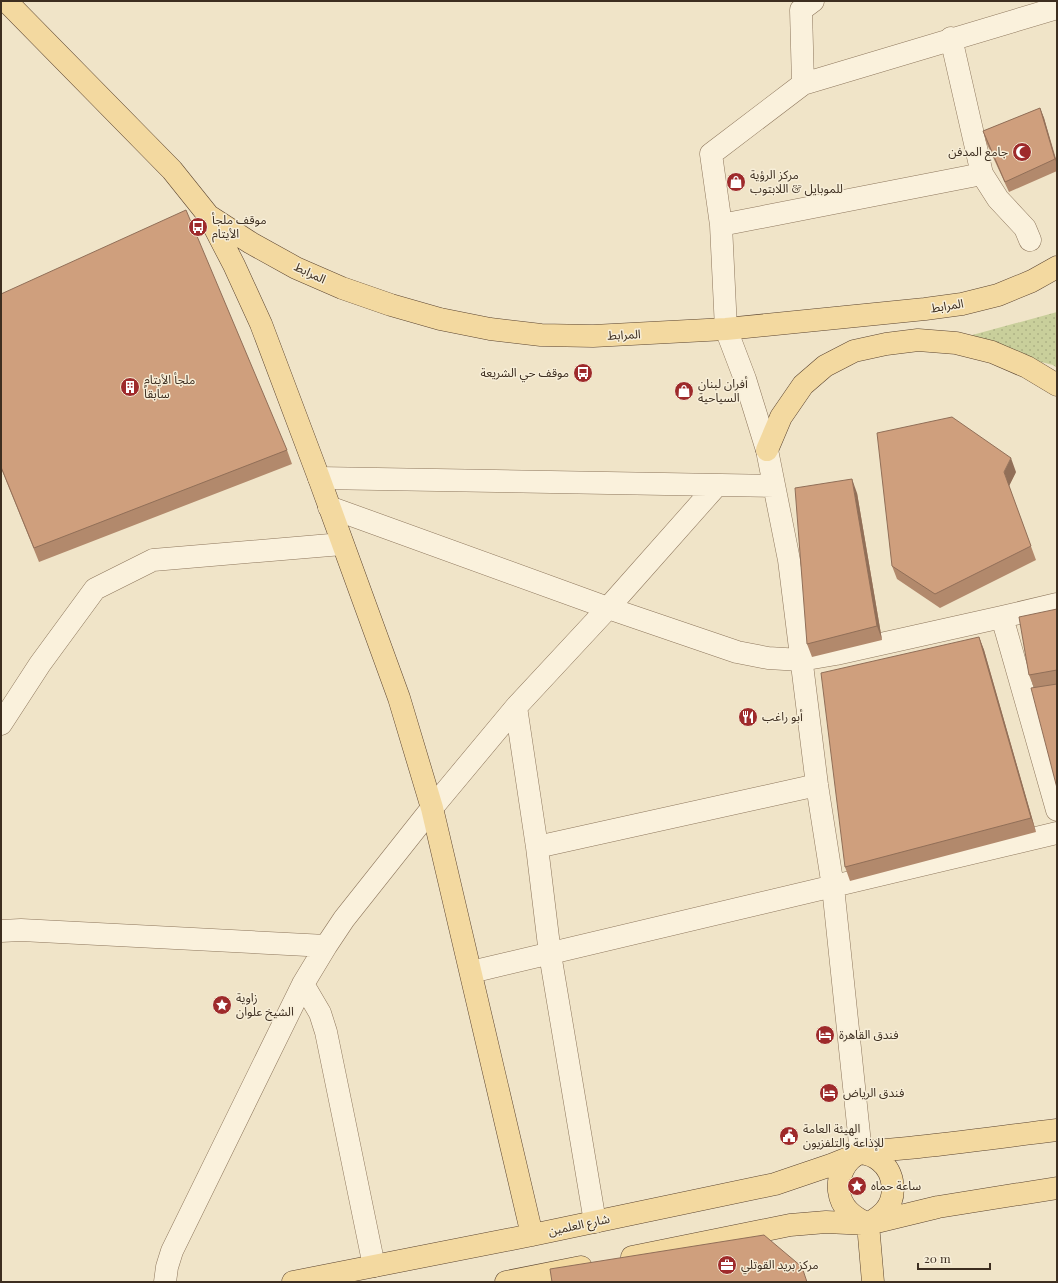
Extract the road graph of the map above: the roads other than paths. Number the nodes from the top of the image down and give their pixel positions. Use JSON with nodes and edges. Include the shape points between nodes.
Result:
{"nodes":[{"id":1,"x":6,"y":1,"type":"edge"},
{"id":2,"x":813,"y":1,"type":"edge"},
{"id":3,"x":1057,"y":8,"type":"edge"},
{"id":4,"x":951,"y":38,"type":"junction"},
{"id":5,"x":803,"y":84,"type":"junction"},
{"id":6,"x":982,"y":174,"type":"junction"},
{"id":7,"x":208,"y":215,"type":"junction"},
{"id":8,"x":721,"y":225,"type":"junction"},
{"id":9,"x":1030,"y":240,"type":"dead end"},
{"id":10,"x":1057,"y":267,"type":"edge"},
{"id":11,"x":726,"y":330,"type":"junction"},
{"id":12,"x":1057,"y":385,"type":"edge"},
{"id":13,"x":767,"y":450,"type":"junction"},
{"id":14,"x":319,"y":478,"type":"junction"},
{"id":15,"x":717,"y":485,"type":"junction"},
{"id":16,"x":774,"y":486,"type":"junction"},
{"id":17,"x":329,"y":507,"type":"junction"},
{"id":18,"x":342,"y":544,"type":"junction"},
{"id":19,"x":1057,"y":604,"type":"edge"},
{"id":20,"x":608,"y":608,"type":"junction"},
{"id":21,"x":1002,"y":617,"type":"junction"},
{"id":22,"x":802,"y":660,"type":"junction"},
{"id":23,"x":516,"y":707,"type":"junction"},
{"id":24,"x":1,"y":724,"type":"edge"},
{"id":25,"x":818,"y":785,"type":"junction"},
{"id":26,"x":432,"y":808,"type":"junction"},
{"id":27,"x":1057,"y":810,"type":"edge"},
{"id":28,"x":1057,"y":833,"type":"edge"},
{"id":29,"x":536,"y":847,"type":"junction"},
{"id":30,"x":833,"y":887,"type":"junction"},
{"id":31,"x":1,"y":931,"type":"edge"},
{"id":32,"x":326,"y":946,"type":"junction"},
{"id":33,"x":550,"y":954,"type":"junction"},
{"id":34,"x":471,"y":972,"type":"junction"},
{"id":35,"x":303,"y":984,"type":"junction"},
{"id":36,"x":1057,"y":1130,"type":"edge"},
{"id":37,"x":861,"y":1152,"type":"junction"},
{"id":38,"x":1057,"y":1188,"type":"edge"},
{"id":39,"x":594,"y":1222,"type":"junction"},
{"id":40,"x":868,"y":1224,"type":"junction"},
{"id":41,"x":532,"y":1235,"type":"junction"},
{"id":42,"x":374,"y":1266,"type":"junction"},
{"id":43,"x":548,"y":1278,"type":"edge"},
{"id":44,"x":165,"y":1282,"type":"edge"},
{"id":45,"x":293,"y":1282,"type":"edge"},
{"id":46,"x":506,"y":1282,"type":"edge"},
{"id":47,"x":874,"y":1282,"type":"edge"}],
"edges":[{"from":1,"to":7,"type":"main road","via":[[172,170]]},
{"from":2,"to":5,"type":"street","via":[[801,10]]},
{"from":3,"to":4,"type":"street"},
{"from":4,"to":5,"type":"street"},
{"from":4,"to":6,"type":"street"},
{"from":5,"to":8,"type":"street","via":[[711,154]]},
{"from":6,"to":8,"type":"street"},
{"from":6,"to":9,"type":"street","via":[[998,199],[1025,228]]},
{"from":7,"to":11,"type":"main road","name":"المرابط","via":[[296,268],[391,306],[440,319],[490,329],[541,335],[592,336]]},
{"from":7,"to":14,"type":"main road","via":[[261,324]]},
{"from":8,"to":11,"type":"street"},
{"from":10,"to":11,"type":"main road","name":"المرابط","via":[[998,295],[962,304]]},
{"from":11,"to":13,"type":"street"},
{"from":12,"to":13,"type":"main road","via":[[1027,367],[992,352],[956,343],[918,340],[854,351],[826,366],[803,385],[781,417]]},
{"from":13,"to":16,"type":"street"},
{"from":14,"to":15,"type":"street"},
{"from":14,"to":17,"type":"main road"},
{"from":15,"to":16,"type":"street"},
{"from":15,"to":20,"type":"street"},
{"from":16,"to":22,"type":"street","via":[[789,560]]},
{"from":17,"to":18,"type":"main road"},
{"from":17,"to":20,"type":"street"},
{"from":18,"to":24,"type":"street","via":[[153,560],[95,589],[40,664]]},
{"from":18,"to":26,"type":"main road","via":[[399,698]]},
{"from":19,"to":21,"type":"street"},
{"from":20,"to":22,"type":"street","via":[[737,652],[768,658]]},
{"from":20,"to":23,"type":"street"},
{"from":21,"to":22,"type":"street"},
{"from":21,"to":27,"type":"street"},
{"from":22,"to":25,"type":"street"},
{"from":23,"to":26,"type":"street"},
{"from":23,"to":29,"type":"street"},
{"from":25,"to":29,"type":"street"},
{"from":25,"to":30,"type":"street"},
{"from":26,"to":32,"type":"street","via":[[344,919]]},
{"from":26,"to":34,"type":"main road"},
{"from":28,"to":30,"type":"street"},
{"from":29,"to":33,"type":"street"},
{"from":30,"to":33,"type":"street"},
{"from":30,"to":37,"type":"street"},
{"from":31,"to":32,"type":"street"},
{"from":32,"to":35,"type":"street"},
{"from":33,"to":34,"type":"street"},
{"from":33,"to":39,"type":"street"},
{"from":34,"to":41,"type":"main road"},
{"from":35,"to":42,"type":"street","via":[[320,1013],[326,1032]]},
{"from":35,"to":44,"type":"street","via":[[172,1252]]},
{"from":36,"to":37,"type":"main road","name":"شارع العلمين"},
{"from":37,"to":39,"type":"main road","name":"شارع العلمين","via":[[775,1184]]},
{"from":37,"to":40,"type":"main road","via":[[844,1168],[839,1190],[848,1211]]},
{"from":37,"to":40,"type":"main road","via":[[881,1161],[892,1180],[891,1202],[878,1219]]},
{"from":38,"to":40,"type":"main road","via":[[938,1207]]},
{"from":39,"to":41,"type":"main road","name":"شارع العلمين"},
{"from":40,"to":43,"type":"main road","via":[[826,1222],[790,1225],[606,1262]]},
{"from":40,"to":47,"type":"main road"},
{"from":41,"to":42,"type":"main road","name":"شارع العلمين"},
{"from":42,"to":45,"type":"main road","name":"شارع العلمين"},
{"from":43,"to":46,"type":"main road"}]}
